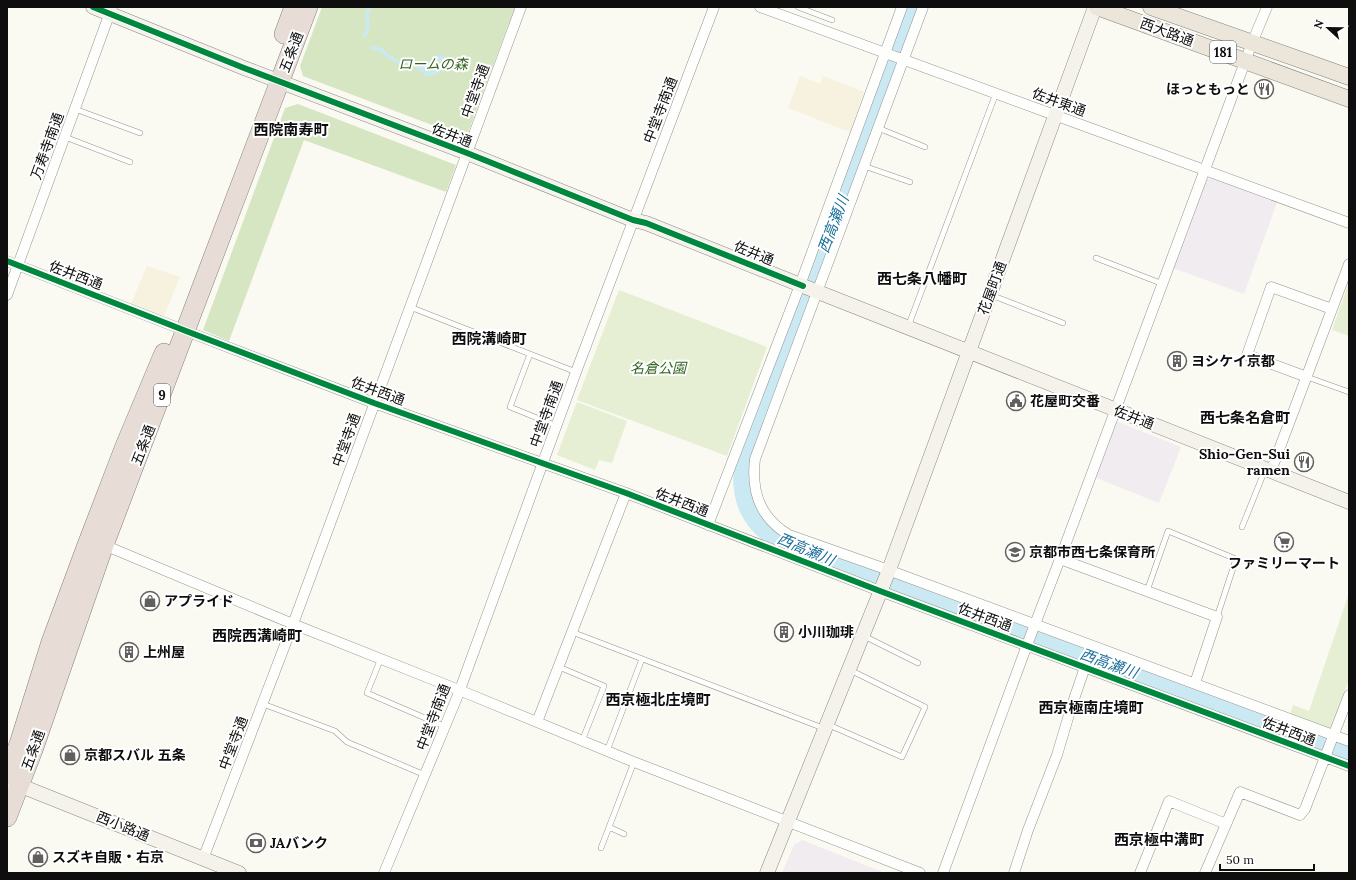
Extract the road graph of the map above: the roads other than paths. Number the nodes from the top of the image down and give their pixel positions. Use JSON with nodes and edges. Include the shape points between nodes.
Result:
{"nodes":[{"id":1,"x":93,"y":7,"type":"edge"},
{"id":2,"x":294,"y":7,"type":"edge"},
{"id":3,"x":308,"y":7,"type":"edge"},
{"id":4,"x":521,"y":7,"type":"edge"},
{"id":5,"x":714,"y":7,"type":"edge"},
{"id":6,"x":760,"y":7,"type":"edge"},
{"id":7,"x":798,"y":7,"type":"edge"},
{"id":8,"x":902,"y":7,"type":"edge"},
{"id":9,"x":923,"y":7,"type":"edge"},
{"id":10,"x":1096,"y":7,"type":"edge"},
{"id":11,"x":1151,"y":7,"type":"edge"},
{"id":12,"x":1267,"y":7,"type":"edge"},
{"id":13,"x":111,"y":10,"type":"edge"},
{"id":14,"x":832,"y":20,"type":"dead end"},
{"id":15,"x":1252,"y":43,"type":"junction"},
{"id":16,"x":885,"y":52,"type":"junction"},
{"id":17,"x":904,"y":59,"type":"junction"},
{"id":18,"x":1246,"y":60,"type":"junction"},
{"id":19,"x":1349,"y":77,"type":"edge"},
{"id":20,"x":274,"y":79,"type":"junction"},
{"id":21,"x":996,"y":93,"type":"junction"},
{"id":22,"x":1349,"y":99,"type":"edge"},
{"id":23,"x":75,"y":109,"type":"junction"},
{"id":24,"x":1056,"y":116,"type":"junction"},
{"id":25,"x":878,"y":128,"type":"junction"},
{"id":26,"x":140,"y":133,"type":"dead end"},
{"id":27,"x":65,"y":137,"type":"junction"},
{"id":28,"x":925,"y":147,"type":"dead end"},
{"id":29,"x":467,"y":153,"type":"junction"},
{"id":30,"x":130,"y":162,"type":"dead end"},
{"id":31,"x":864,"y":166,"type":"junction"},
{"id":32,"x":1205,"y":170,"type":"junction"},
{"id":33,"x":910,"y":182,"type":"dead end"},
{"id":34,"x":634,"y":220,"type":"junction"},
{"id":35,"x":1349,"y":222,"type":"edge"},
{"id":36,"x":1096,"y":258,"type":"dead end"},
{"id":37,"x":7,"y":261,"type":"edge"},
{"id":38,"x":1349,"y":264,"type":"edge"},
{"id":39,"x":18,"y":266,"type":"junction"},
{"id":40,"x":1163,"y":284,"type":"junction"},
{"id":41,"x":801,"y":285,"type":"junction"},
{"id":42,"x":817,"y":292,"type":"junction"},
{"id":43,"x":990,"y":294,"type":"junction"},
{"id":44,"x":7,"y":295,"type":"edge"},
{"id":45,"x":410,"y":307,"type":"junction"},
{"id":46,"x":1332,"y":309,"type":"junction"},
{"id":47,"x":1063,"y":323,"type":"dead end"},
{"id":48,"x":908,"y":328,"type":"junction"},
{"id":49,"x":180,"y":329,"type":"junction"},
{"id":50,"x":968,"y":352,"type":"junction"},
{"id":51,"x":530,"y":354,"type":"junction"},
{"id":52,"x":576,"y":372,"type":"junction"},
{"id":53,"x":1307,"y":377,"type":"junction"},
{"id":54,"x":1349,"y":392,"type":"edge"},
{"id":55,"x":374,"y":403,"type":"junction"},
{"id":56,"x":1116,"y":410,"type":"junction"},
{"id":57,"x":557,"y":426,"type":"junction"},
{"id":58,"x":543,"y":464,"type":"junction"},
{"id":59,"x":1268,"y":470,"type":"junction"},
{"id":60,"x":626,"y":493,"type":"junction"},
{"id":61,"x":1349,"y":502,"type":"edge"},
{"id":62,"x":708,"y":525,"type":"junction"},
{"id":63,"x":1242,"y":527,"type":"dead end"},
{"id":64,"x":104,"y":545,"type":"junction"},
{"id":65,"x":1060,"y":559,"type":"junction"},
{"id":66,"x":888,"y":571,"type":"junction"},
{"id":67,"x":881,"y":589,"type":"junction"},
{"id":68,"x":1147,"y":591,"type":"junction"},
{"id":69,"x":1217,"y":617,"type":"junction"},
{"id":70,"x":293,"y":624,"type":"junction"},
{"id":71,"x":1034,"y":625,"type":"junction"},
{"id":72,"x":572,"y":632,"type":"junction"},
{"id":73,"x":863,"y":636,"type":"junction"},
{"id":74,"x":1026,"y":645,"type":"junction"},
{"id":75,"x":381,"y":658,"type":"junction"},
{"id":76,"x":642,"y":659,"type":"junction"},
{"id":77,"x":918,"y":663,"type":"dead end"},
{"id":78,"x":559,"y":667,"type":"junction"},
{"id":79,"x":1086,"y":667,"type":"junction"},
{"id":80,"x":849,"y":670,"type":"junction"},
{"id":81,"x":1195,"y":683,"type":"junction"},
{"id":82,"x":459,"y":690,"type":"junction"},
{"id":83,"x":1349,"y":695,"type":"edge"},
{"id":84,"x":263,"y":704,"type":"junction"},
{"id":85,"x":537,"y":722,"type":"junction"},
{"id":86,"x":446,"y":727,"type":"junction"},
{"id":87,"x":827,"y":727,"type":"junction"},
{"id":88,"x":1334,"y":735,"type":"junction"},
{"id":89,"x":582,"y":740,"type":"junction"},
{"id":90,"x":1349,"y":741,"type":"edge"},
{"id":91,"x":607,"y":751,"type":"junction"},
{"id":92,"x":1326,"y":757,"type":"junction"},
{"id":93,"x":634,"y":762,"type":"junction"},
{"id":94,"x":1349,"y":766,"type":"edge"},
{"id":95,"x":425,"y":775,"type":"junction"},
{"id":96,"x":11,"y":780,"type":"edge"},
{"id":97,"x":7,"y":817,"type":"edge"},
{"id":98,"x":788,"y":822,"type":"junction"},
{"id":99,"x":1226,"y":824,"type":"junction"},
{"id":100,"x":609,"y":827,"type":"junction"},
{"id":101,"x":624,"y":834,"type":"dead end"},
{"id":102,"x":601,"y":848,"type":"dead end"},
{"id":103,"x":203,"y":859,"type":"junction"},
{"id":104,"x":239,"y":873,"type":"edge"},
{"id":105,"x":384,"y":873,"type":"edge"},
{"id":106,"x":767,"y":873,"type":"edge"},
{"id":107,"x":920,"y":873,"type":"edge"},
{"id":108,"x":943,"y":873,"type":"edge"},
{"id":109,"x":1014,"y":873,"type":"edge"},
{"id":110,"x":1140,"y":873,"type":"edge"},
{"id":111,"x":1205,"y":873,"type":"edge"}],
"edges":[{"from":1,"to":13,"type":"street","name":"佐井通"},
{"from":2,"to":20,"type":"highway","name":"五条通","number":"9"},
{"from":3,"to":20,"type":"highway","name":"五条通","number":"9"},
{"from":4,"to":29,"type":"street","name":"中堂寺通"},
{"from":5,"to":34,"type":"street","name":"中堂寺南通"},
{"from":6,"to":16,"type":"street","name":"佐井東通"},
{"from":7,"to":14,"type":"lane"},
{"from":8,"to":16,"type":"street"},
{"from":9,"to":17,"type":"street"},
{"from":10,"to":18,"type":"main road","name":"西大路通","number":"181"},
{"from":10,"to":24,"type":"street","name":"花屋町通"},
{"from":11,"to":15,"type":"main road","name":"西大路通","number":"181"},
{"from":12,"to":15,"type":"street"},
{"from":13,"to":20,"type":"street","name":"佐井通"},
{"from":13,"to":23,"type":"street","name":"万寿寺南通"},
{"from":15,"to":18,"type":"street"},
{"from":15,"to":19,"type":"main road","name":"西大路通","number":"181"},
{"from":16,"to":17,"type":"street","name":"佐井東通"},
{"from":16,"to":41,"type":"street"},
{"from":17,"to":21,"type":"street","name":"佐井東通"},
{"from":17,"to":25,"type":"street"},
{"from":18,"to":22,"type":"main road","name":"西大路通","number":"181"},
{"from":18,"to":32,"type":"street"},
{"from":20,"to":29,"type":"street","name":"佐井通"},
{"from":20,"to":49,"type":"highway","name":"五条通","number":"9"},
{"from":21,"to":24,"type":"street","name":"佐井東通"},
{"from":21,"to":48,"type":"lane"},
{"from":23,"to":26,"type":"lane"},
{"from":23,"to":27,"type":"street","name":"万寿寺南通"},
{"from":24,"to":32,"type":"street","name":"佐井東通"},
{"from":24,"to":43,"type":"street","name":"花屋町通"},
{"from":25,"to":28,"type":"lane"},
{"from":25,"to":31,"type":"street"},
{"from":27,"to":30,"type":"lane"},
{"from":27,"to":39,"type":"street","name":"万寿寺南通"},
{"from":29,"to":34,"type":"street","name":"佐井通"},
{"from":29,"to":45,"type":"street","name":"中堂寺通"},
{"from":31,"to":33,"type":"lane"},
{"from":31,"to":42,"type":"street"},
{"from":32,"to":35,"type":"street","name":"佐井東通"},
{"from":32,"to":40,"type":"street"},
{"from":34,"to":41,"type":"street","name":"佐井通"},
{"from":34,"to":52,"type":"street","name":"中堂寺南通"},
{"from":36,"to":40,"type":"lane"},
{"from":37,"to":39,"type":"street","name":"佐井西通"},
{"from":38,"to":46,"type":"street"},
{"from":39,"to":44,"type":"street","name":"万寿寺南通"},
{"from":39,"to":49,"type":"street","name":"佐井西通"},
{"from":40,"to":56,"type":"street"},
{"from":41,"to":42,"type":"street","name":"佐井通"},
{"from":41,"to":62,"type":"street"},
{"from":42,"to":48,"type":"street","name":"佐井通"},
{"from":42,"to":66,"type":"street","via":[[755,459],[754,486],[763,512],[779,529],[789,535]]},
{"from":43,"to":47,"type":"lane"},
{"from":43,"to":50,"type":"street","name":"花屋町通"},
{"from":45,"to":51,"type":"lane"},
{"from":45,"to":55,"type":"street","name":"中堂寺通"},
{"from":46,"to":53,"type":"street"},
{"from":46,"to":53,"type":"street","via":[[1271,287],[1246,355]]},
{"from":48,"to":50,"type":"street","name":"佐井通"},
{"from":49,"to":55,"type":"street","name":"佐井西通"},
{"from":49,"to":64,"type":"highway","name":"五条通","number":"9"},
{"from":49,"to":96,"type":"highway","name":"五条通","number":"9","via":[[125,446],[87,545],[51,642],[19,744]]},
{"from":50,"to":56,"type":"street","name":"佐井通"},
{"from":50,"to":66,"type":"street","name":"花屋町通"},
{"from":51,"to":52,"type":"lane"},
{"from":51,"to":57,"type":"lane","via":[[510,407]]},
{"from":52,"to":57,"type":"street","name":"中堂寺南通"},
{"from":53,"to":54,"type":"lane"},
{"from":53,"to":59,"type":"street"},
{"from":55,"to":58,"type":"street","name":"佐井西通"},
{"from":55,"to":70,"type":"street","name":"中堂寺通"},
{"from":56,"to":59,"type":"street","name":"佐井通"},
{"from":56,"to":65,"type":"street"},
{"from":57,"to":58,"type":"street","name":"中堂寺南通"},
{"from":58,"to":60,"type":"street","name":"佐井西通"},
{"from":58,"to":82,"type":"street","name":"中堂寺南通"},
{"from":59,"to":61,"type":"street","name":"佐井通"},
{"from":59,"to":63,"type":"lane"},
{"from":60,"to":62,"type":"street","name":"佐井西通"},
{"from":60,"to":72,"type":"street"},
{"from":62,"to":67,"type":"street","name":"佐井西通"},
{"from":64,"to":70,"type":"street"},
{"from":64,"to":96,"type":"highway","name":"五条通","number":"9"},
{"from":65,"to":68,"type":"street"},
{"from":65,"to":71,"type":"street"},
{"from":66,"to":67,"type":"street","name":"花屋町通"},
{"from":66,"to":71,"type":"street"},
{"from":67,"to":73,"type":"street","name":"花屋町通"},
{"from":67,"to":74,"type":"street","name":"佐井西通"},
{"from":68,"to":69,"type":"street"},
{"from":68,"to":69,"type":"lane","via":[[1168,531],[1236,559]]},
{"from":69,"to":81,"type":"street"},
{"from":70,"to":75,"type":"street"},
{"from":70,"to":84,"type":"street","name":"中堂寺通"},
{"from":71,"to":74,"type":"street"},
{"from":71,"to":81,"type":"street"},
{"from":72,"to":76,"type":"lane"},
{"from":72,"to":78,"type":"street"},
{"from":73,"to":77,"type":"lane"},
{"from":73,"to":80,"type":"street","name":"花屋町通"},
{"from":74,"to":79,"type":"street","name":"佐井西通"},
{"from":74,"to":108,"type":"street"},
{"from":75,"to":82,"type":"street"},
{"from":75,"to":86,"type":"lane","via":[[367,693]]},
{"from":76,"to":87,"type":"lane"},
{"from":76,"to":91,"type":"lane"},
{"from":78,"to":85,"type":"street"},
{"from":78,"to":89,"type":"lane","via":[[604,686]]},
{"from":79,"to":92,"type":"street","name":"佐井西通"},
{"from":79,"to":109,"type":"street"},
{"from":80,"to":87,"type":"street","name":"花屋町通"},
{"from":80,"to":87,"type":"lane","via":[[925,707],[902,758]]},
{"from":81,"to":88,"type":"street"},
{"from":82,"to":85,"type":"street"},
{"from":82,"to":86,"type":"street","name":"中堂寺南通"},
{"from":83,"to":88,"type":"street"},
{"from":84,"to":95,"type":"lane","via":[[335,731],[347,742]]},
{"from":84,"to":103,"type":"street","name":"中堂寺通"},
{"from":85,"to":89,"type":"street"},
{"from":86,"to":95,"type":"street","name":"中堂寺南通"},
{"from":87,"to":98,"type":"street","name":"花屋町通"},
{"from":88,"to":90,"type":"street"},
{"from":88,"to":92,"type":"street"},
{"from":89,"to":91,"type":"street"},
{"from":91,"to":93,"type":"street"},
{"from":92,"to":94,"type":"street","name":"佐井西通"},
{"from":92,"to":99,"type":"street","via":[[1300,815],[1240,792]]},
{"from":93,"to":98,"type":"street"},
{"from":93,"to":100,"type":"lane"},
{"from":95,"to":105,"type":"street","name":"中堂寺南通"},
{"from":96,"to":97,"type":"highway","name":"五条通","number":"9"},
{"from":96,"to":103,"type":"street","name":"西小路通"},
{"from":98,"to":106,"type":"street","name":"花屋町通"},
{"from":98,"to":107,"type":"street"},
{"from":99,"to":110,"type":"street","via":[[1169,801]]},
{"from":99,"to":111,"type":"street"},
{"from":100,"to":101,"type":"lane"},
{"from":100,"to":102,"type":"lane"},
{"from":103,"to":104,"type":"street","name":"西小路通"}]}
